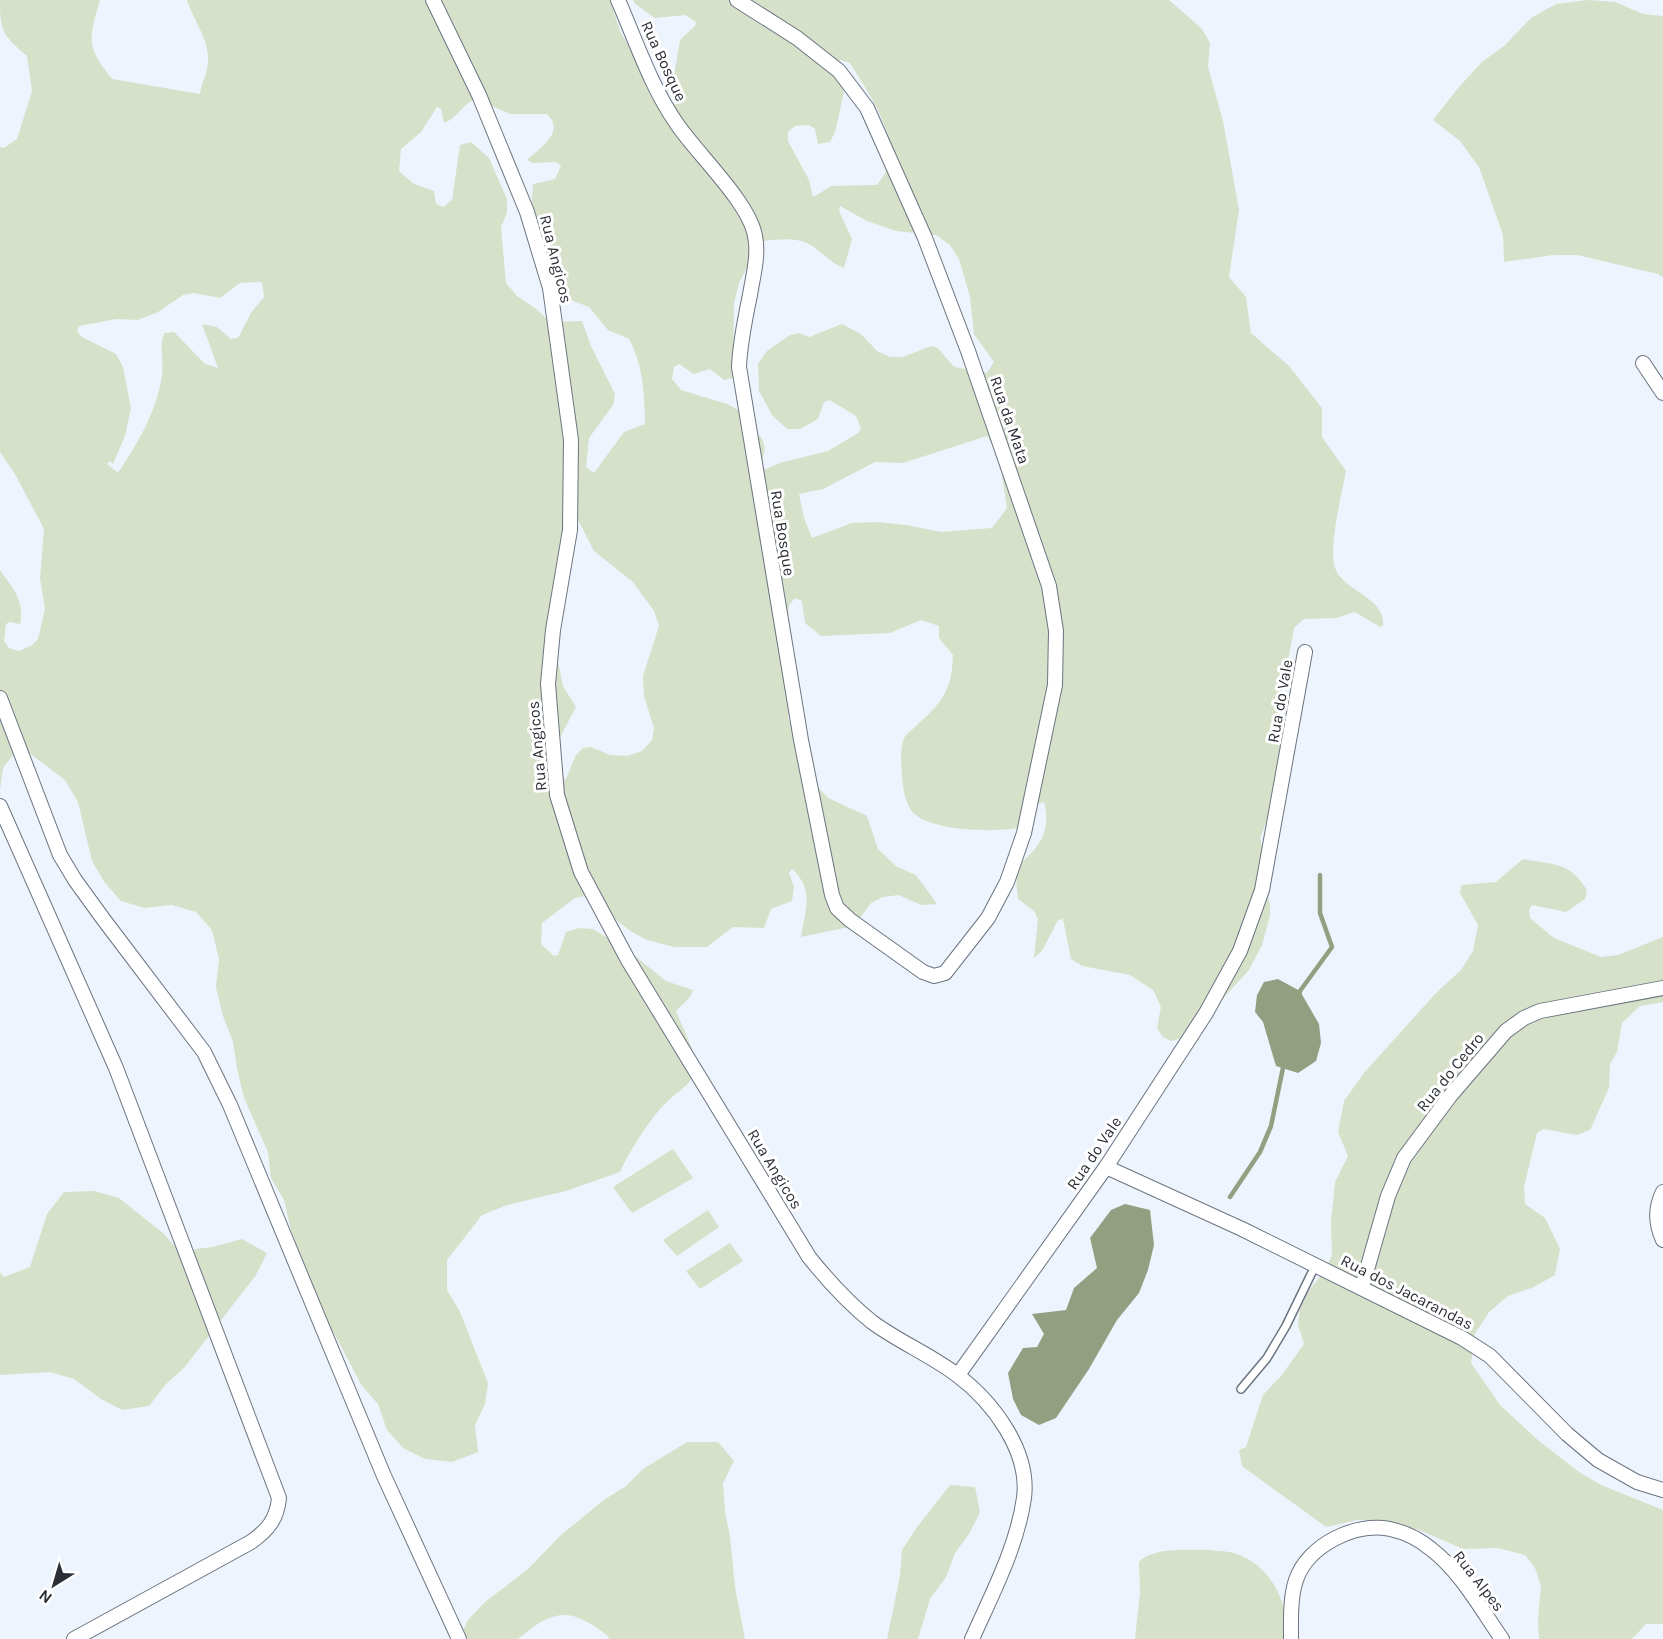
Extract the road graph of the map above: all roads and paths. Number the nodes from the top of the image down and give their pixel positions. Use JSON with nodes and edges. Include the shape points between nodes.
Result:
{"nodes":[{"id":1,"x":433,"y":0,"type":"edge"},
{"id":2,"x":618,"y":0,"type":"edge"},
{"id":3,"x":737,"y":0,"type":"edge"},
{"id":4,"x":1643,"y":363,"type":"dead end"},
{"id":5,"x":1663,"y":393,"type":"edge"},
{"id":6,"x":1305,"y":652,"type":"dead end"},
{"id":7,"x":0,"y":698,"type":"edge"},
{"id":8,"x":0,"y":806,"type":"edge"},
{"id":9,"x":988,"y":918,"type":"joint"},
{"id":10,"x":1663,"y":988,"type":"edge"},
{"id":11,"x":1106,"y":1167,"type":"junction"},
{"id":12,"x":1663,"y":1192,"type":"edge"},
{"id":13,"x":1663,"y":1240,"type":"edge"},
{"id":14,"x":1316,"y":1264,"type":"junction"},
{"id":15,"x":1362,"y":1287,"type":"junction"},
{"id":16,"x":958,"y":1375,"type":"junction"},
{"id":17,"x":1241,"y":1389,"type":"dead end"},
{"id":18,"x":1663,"y":1490,"type":"edge"},
{"id":19,"x":74,"y":1639,"type":"edge"},
{"id":20,"x":459,"y":1639,"type":"edge"},
{"id":21,"x":972,"y":1639,"type":"edge"},
{"id":22,"x":1291,"y":1639,"type":"edge"},
{"id":23,"x":1502,"y":1639,"type":"edge"}],
"edges":[{"from":1,"to":16,"type":"street","name":"Rua Angicos","via":[[527,212],[550,288],[571,440],[570,530],[548,684],[557,795],[581,873],[628,960],[809,1257],[839,1294],[873,1322]]},
{"from":2,"to":9,"type":"street","name":"Rua Bosque","via":[[666,107],[740,204],[756,236],[739,367],[801,740],[837,908],[923,972],[934,976],[945,973]]},
{"from":3,"to":9,"type":"street","name":"Rua da Mata","via":[[797,38],[839,71],[867,108],[925,238],[1049,586],[1056,631],[1055,685],[1024,833],[1007,882]]},
{"from":4,"to":5,"type":"street"},
{"from":6,"to":11,"type":"street","name":"Rua do Vale","via":[[1262,890],[1240,951],[1206,1013]]},
{"from":7,"to":20,"type":"street","via":[[50,832],[75,880],[204,1052],[230,1105],[384,1476]]},
{"from":8,"to":19,"type":"street","via":[[116,1068],[279,1498],[272,1523],[258,1537]]},
{"from":10,"to":15,"type":"street","name":"Rua do Cedro","via":[[1540,1011],[1506,1031],[1404,1158],[1388,1196]]},
{"from":11,"to":14,"type":"street","name":"Rua dos Jacarandas"},
{"from":11,"to":16,"type":"street","name":"Rua do Vale"},
{"from":12,"to":13,"type":"street","via":[[1657,1219]]},
{"from":14,"to":15,"type":"street","name":"Rua dos Jacarandas"},
{"from":14,"to":17,"type":"lane","via":[[1267,1358]]},
{"from":15,"to":18,"type":"street","name":"Rua dos Jacarandas","via":[[1490,1356],[1598,1460],[1637,1482]]},
{"from":16,"to":21,"type":"street","via":[[994,1410],[1012,1438],[1022,1465],[1024,1497],[1013,1544]]},
{"from":22,"to":23,"type":"street","name":"Rua Alpes","via":[[1292,1601],[1302,1566],[1331,1540],[1375,1527],[1410,1536],[1431,1549],[1452,1569]]}]}
